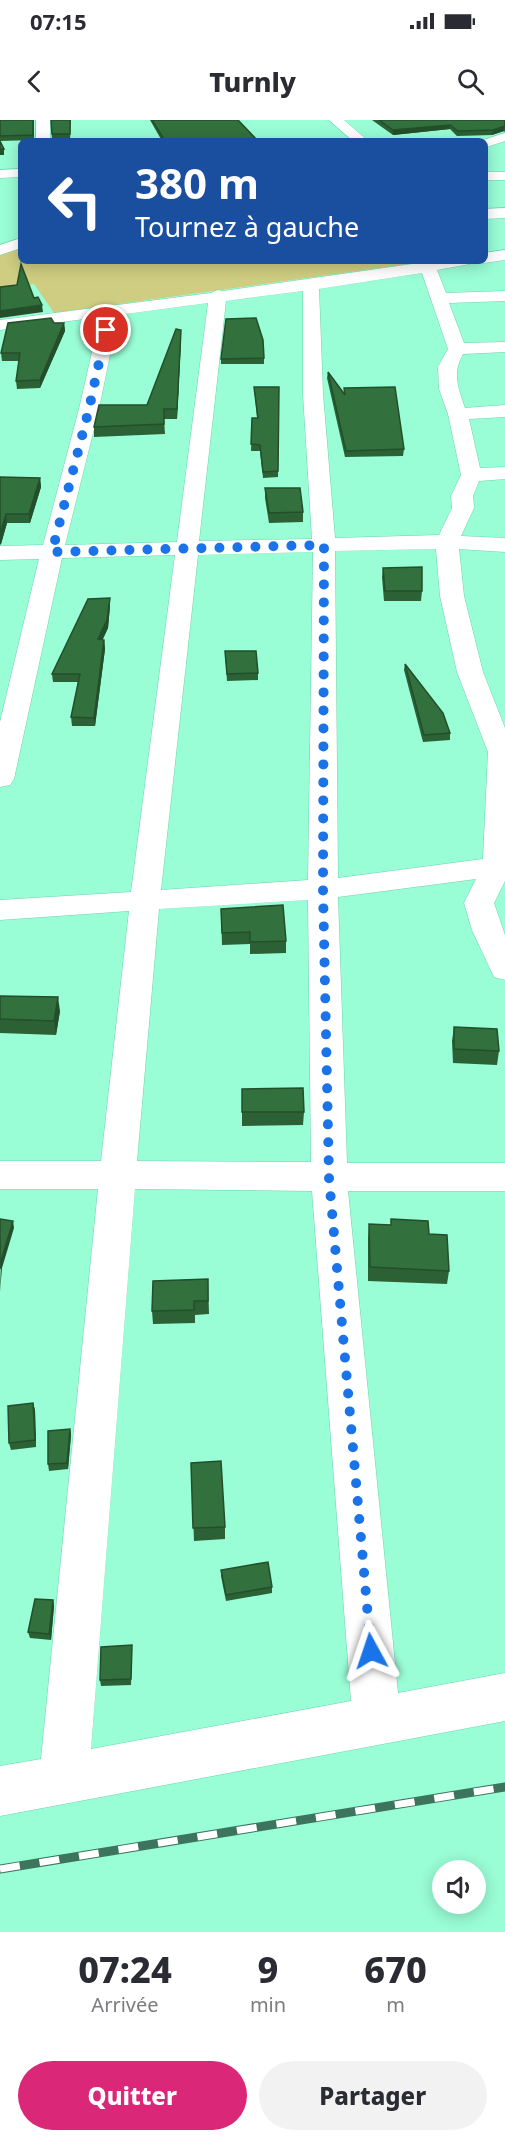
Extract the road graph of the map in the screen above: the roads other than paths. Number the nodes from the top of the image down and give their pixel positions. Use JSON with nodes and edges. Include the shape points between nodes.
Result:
{"nodes":[{"id":1,"x":0,"y":120,"type":"edge"},
{"id":2,"x":12,"y":120,"type":"edge"},
{"id":3,"x":43,"y":120,"type":"edge"},
{"id":4,"x":336,"y":120,"type":"edge"},
{"id":5,"x":505,"y":137,"type":"edge"},
{"id":6,"x":43,"y":138,"type":"edge"},
{"id":7,"x":357,"y":138,"type":"edge"},
{"id":8,"x":488,"y":143,"type":"edge"},
{"id":9,"x":18,"y":173,"type":"edge"},
{"id":10,"x":0,"y":174,"type":"edge"},
{"id":11,"x":488,"y":176,"type":"edge"},
{"id":12,"x":505,"y":176,"type":"edge"},
{"id":13,"x":505,"y":213,"type":"edge"},
{"id":14,"x":488,"y":214,"type":"edge"},
{"id":15,"x":18,"y":230,"type":"edge"},
{"id":16,"x":0,"y":233,"type":"edge"},
{"id":17,"x":18,"y":244,"type":"edge"},
{"id":18,"x":0,"y":250,"type":"edge"},
{"id":19,"x":505,"y":255,"type":"edge"},
{"id":20,"x":488,"y":257,"type":"edge"},
{"id":21,"x":422,"y":264,"type":"edge"},
{"id":22,"x":427,"y":264,"type":"edge"},
{"id":23,"x":311,"y":285,"type":"junction"},
{"id":24,"x":218,"y":295,"type":"junction"},
{"id":25,"x":505,"y":296,"type":"edge"},
{"id":26,"x":439,"y":298,"type":"junction"},
{"id":27,"x":110,"y":310,"type":"junction"},
{"id":28,"x":2,"y":329,"type":"edge"},
{"id":29,"x":505,"y":347,"type":"edge"},
{"id":30,"x":457,"y":349,"type":"junction"},
{"id":31,"x":505,"y":411,"type":"edge"},
{"id":32,"x":458,"y":414,"type":"junction"},
{"id":33,"x":505,"y":473,"type":"edge"},
{"id":34,"x":471,"y":475,"type":"junction"},
{"id":35,"x":447,"y":542,"type":"junction"},
{"id":36,"x":505,"y":544,"type":"edge"},
{"id":37,"x":324,"y":545,"type":"junction"},
{"id":38,"x":186,"y":550,"type":"junction"},
{"id":39,"x":52,"y":552,"type":"junction"},
{"id":40,"x":0,"y":553,"type":"edge"},
{"id":41,"x":503,"y":751,"type":"edge"},
{"id":42,"x":0,"y":779,"type":"edge"},
{"id":43,"x":501,"y":866,"type":"edge"},
{"id":44,"x":323,"y":889,"type":"junction"},
{"id":45,"x":145,"y":900,"type":"junction"},
{"id":46,"x":0,"y":910,"type":"edge"},
{"id":47,"x":505,"y":969,"type":"edge"},
{"id":48,"x":117,"y":1173,"type":"junction"},
{"id":49,"x":0,"y":1175,"type":"edge"},
{"id":50,"x":505,"y":1177,"type":"edge"},
{"id":51,"x":329,"y":1178,"type":"junction"},
{"id":52,"x":505,"y":1697,"type":"edge"},
{"id":53,"x":377,"y":1722,"type":"junction"},
{"id":54,"x":64,"y":1777,"type":"junction"},
{"id":55,"x":0,"y":1791,"type":"edge"}],
"edges":[{"from":1,"to":2,"type":"street"},
{"from":3,"to":6,"type":"street"},
{"from":4,"to":7,"type":"street"},
{"from":5,"to":8,"type":"street"},
{"from":9,"to":10,"type":"street"},
{"from":11,"to":12,"type":"street"},
{"from":13,"to":14,"type":"street"},
{"from":15,"to":16,"type":"street"},
{"from":17,"to":18,"type":"street"},
{"from":19,"to":20,"type":"street"},
{"from":21,"to":23,"type":"street"},
{"from":22,"to":26,"type":"street"},
{"from":23,"to":24,"type":"street"},
{"from":23,"to":37,"type":"street","via":[[313,394]]},
{"from":24,"to":27,"type":"street"},
{"from":24,"to":38,"type":"street"},
{"from":25,"to":26,"type":"street"},
{"from":26,"to":30,"type":"street"},
{"from":27,"to":28,"type":"street"},
{"from":27,"to":39,"type":"street"},
{"from":29,"to":30,"type":"street"},
{"from":30,"to":32,"type":"street","via":[[447,367],[449,389]]},
{"from":31,"to":32,"type":"street"},
{"from":32,"to":34,"type":"street"},
{"from":33,"to":34,"type":"street"},
{"from":34,"to":35,"type":"street","via":[[462,496],[463,508]]},
{"from":35,"to":36,"type":"street"},
{"from":35,"to":37,"type":"street"},
{"from":35,"to":41,"type":"street","via":[[452,596],[471,672]]},
{"from":37,"to":38,"type":"street"},
{"from":37,"to":44,"type":"street"},
{"from":38,"to":39,"type":"street"},
{"from":38,"to":45,"type":"street"},
{"from":39,"to":40,"type":"street"},
{"from":39,"to":42,"type":"street"},
{"from":41,"to":43,"type":"street"},
{"from":43,"to":44,"type":"street"},
{"from":43,"to":47,"type":"street","via":[[479,903]]},
{"from":44,"to":45,"type":"street"},
{"from":44,"to":51,"type":"street"},
{"from":45,"to":46,"type":"street"},
{"from":45,"to":48,"type":"street"},
{"from":48,"to":49,"type":"street"},
{"from":48,"to":51,"type":"street"},
{"from":48,"to":54,"type":"street"},
{"from":50,"to":51,"type":"street"},
{"from":51,"to":53,"type":"street"},
{"from":52,"to":53,"type":"street"},
{"from":53,"to":54,"type":"street"},
{"from":54,"to":55,"type":"street"}]}
